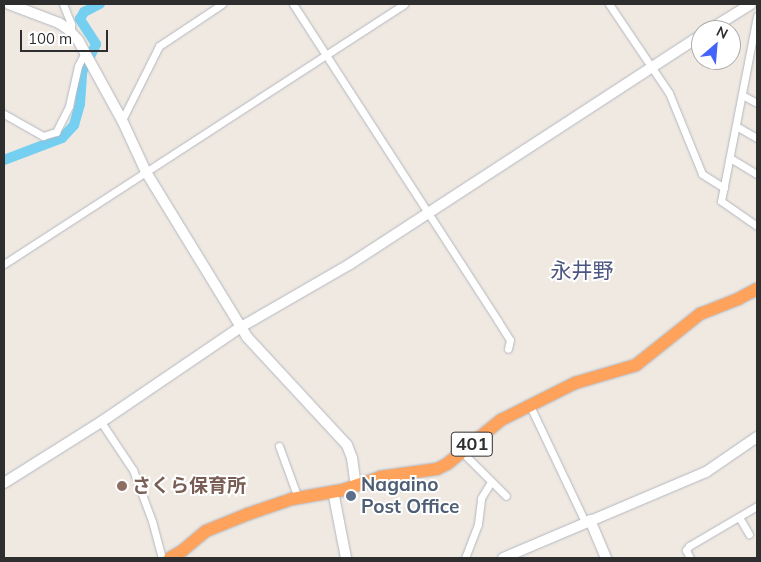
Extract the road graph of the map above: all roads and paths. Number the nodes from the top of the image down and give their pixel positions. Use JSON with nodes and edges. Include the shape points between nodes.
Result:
{"nodes":[{"id":1,"x":9,"y":4,"type":"edge"},
{"id":2,"x":63,"y":4,"type":"edge"},
{"id":3,"x":222,"y":4,"type":"edge"},
{"id":4,"x":293,"y":4,"type":"edge"},
{"id":5,"x":404,"y":4,"type":"edge"},
{"id":6,"x":609,"y":4,"type":"edge"},
{"id":7,"x":751,"y":4,"type":"edge"},
{"id":8,"x":757,"y":16,"type":"edge"},
{"id":9,"x":725,"y":20,"type":"edge"},
{"id":10,"x":71,"y":32,"type":"junction"},
{"id":11,"x":691,"y":41,"type":"edge"},
{"id":12,"x":85,"y":52,"type":"junction"},
{"id":13,"x":326,"y":55,"type":"junction"},
{"id":14,"x":651,"y":67,"type":"junction"},
{"id":15,"x":742,"y":95,"type":"junction"},
{"id":16,"x":757,"y":102,"type":"edge"},
{"id":17,"x":4,"y":114,"type":"edge"},
{"id":18,"x":122,"y":120,"type":"junction"},
{"id":19,"x":736,"y":126,"type":"junction"},
{"id":20,"x":757,"y":138,"type":"edge"},
{"id":21,"x":730,"y":158,"type":"junction"},
{"id":22,"x":146,"y":172,"type":"junction"},
{"id":23,"x":757,"y":174,"type":"edge"},
{"id":24,"x":724,"y":188,"type":"junction"},
{"id":25,"x":428,"y":213,"type":"junction"},
{"id":26,"x":757,"y":226,"type":"edge"},
{"id":27,"x":4,"y":264,"type":"edge"},
{"id":28,"x":757,"y":289,"type":"edge"},
{"id":29,"x":241,"y":327,"type":"junction"},
{"id":30,"x":508,"y":349,"type":"dead end"},
{"id":31,"x":530,"y":406,"type":"junction"},
{"id":32,"x":101,"y":422,"type":"junction"},
{"id":33,"x":757,"y":436,"type":"edge"},
{"id":34,"x":279,"y":446,"type":"dead end"},
{"id":35,"x":462,"y":452,"type":"junction"},
{"id":36,"x":492,"y":482,"type":"junction"},
{"id":37,"x":4,"y":484,"type":"edge"},
{"id":38,"x":356,"y":485,"type":"junction"},
{"id":39,"x":333,"y":491,"type":"junction"},
{"id":40,"x":506,"y":496,"type":"dead end"},
{"id":41,"x":298,"y":498,"type":"junction"},
{"id":42,"x":757,"y":506,"type":"edge"},
{"id":43,"x":739,"y":517,"type":"junction"},
{"id":44,"x":588,"y":521,"type":"junction"},
{"id":45,"x":749,"y":534,"type":"dead end"},
{"id":46,"x":162,"y":558,"type":"edge"},
{"id":47,"x":170,"y":558,"type":"edge"},
{"id":48,"x":346,"y":558,"type":"edge"},
{"id":49,"x":465,"y":558,"type":"edge"},
{"id":50,"x":503,"y":558,"type":"edge"},
{"id":51,"x":606,"y":558,"type":"edge"},
{"id":52,"x":690,"y":558,"type":"edge"}],
"edges":[{"from":1,"to":10,"type":"street","via":[[59,23]]},
{"from":2,"to":10,"type":"street"},
{"from":3,"to":18,"type":"street","via":[[159,46]]},
{"from":4,"to":13,"type":"street"},
{"from":5,"to":13,"type":"street"},
{"from":6,"to":14,"type":"street"},
{"from":7,"to":9,"type":"street"},
{"from":8,"to":15,"type":"street"},
{"from":10,"to":12,"type":"street"},
{"from":11,"to":14,"type":"street"},
{"from":12,"to":17,"type":"street","via":[[78,66],[69,106],[56,132],[43,136]]},
{"from":12,"to":18,"type":"street"},
{"from":13,"to":22,"type":"street"},
{"from":13,"to":25,"type":"street"},
{"from":14,"to":24,"type":"street","via":[[678,110],[702,174]]},
{"from":14,"to":25,"type":"street"},
{"from":15,"to":16,"type":"street"},
{"from":15,"to":19,"type":"street"},
{"from":18,"to":22,"type":"street"},
{"from":19,"to":20,"type":"street"},
{"from":19,"to":21,"type":"street"},
{"from":21,"to":23,"type":"street"},
{"from":21,"to":24,"type":"street"},
{"from":22,"to":27,"type":"street"},
{"from":22,"to":29,"type":"street"},
{"from":24,"to":26,"type":"street","via":[[721,201]]},
{"from":25,"to":29,"type":"street","via":[[350,264]]},
{"from":25,"to":30,"type":"street","via":[[510,340]]},
{"from":28,"to":31,"type":"highway","number":"401","via":[[700,314],[636,365],[575,382]]},
{"from":29,"to":32,"type":"street"},
{"from":29,"to":38,"type":"street","via":[[346,445],[352,458]]},
{"from":31,"to":35,"type":"highway","number":"401","via":[[490,428]]},
{"from":31,"to":44,"type":"street"},
{"from":32,"to":37,"type":"street"},
{"from":32,"to":46,"type":"street","via":[[133,470]]},
{"from":33,"to":44,"type":"street","via":[[706,472]]},
{"from":34,"to":41,"type":"street"},
{"from":35,"to":36,"type":"street"},
{"from":35,"to":38,"type":"highway","number":"401","via":[[437,469],[380,477]]},
{"from":36,"to":40,"type":"street"},
{"from":36,"to":49,"type":"street","via":[[481,498],[478,524]]},
{"from":38,"to":39,"type":"highway","number":"401"},
{"from":39,"to":41,"type":"highway","number":"401"},
{"from":39,"to":48,"type":"street"},
{"from":41,"to":47,"type":"highway","number":"401","via":[[218,525],[200,534]]},
{"from":42,"to":43,"type":"street"},
{"from":43,"to":45,"type":"street"},
{"from":43,"to":52,"type":"street","via":[[689,546],[686,550]]},
{"from":44,"to":50,"type":"street"},
{"from":44,"to":51,"type":"street"}]}
